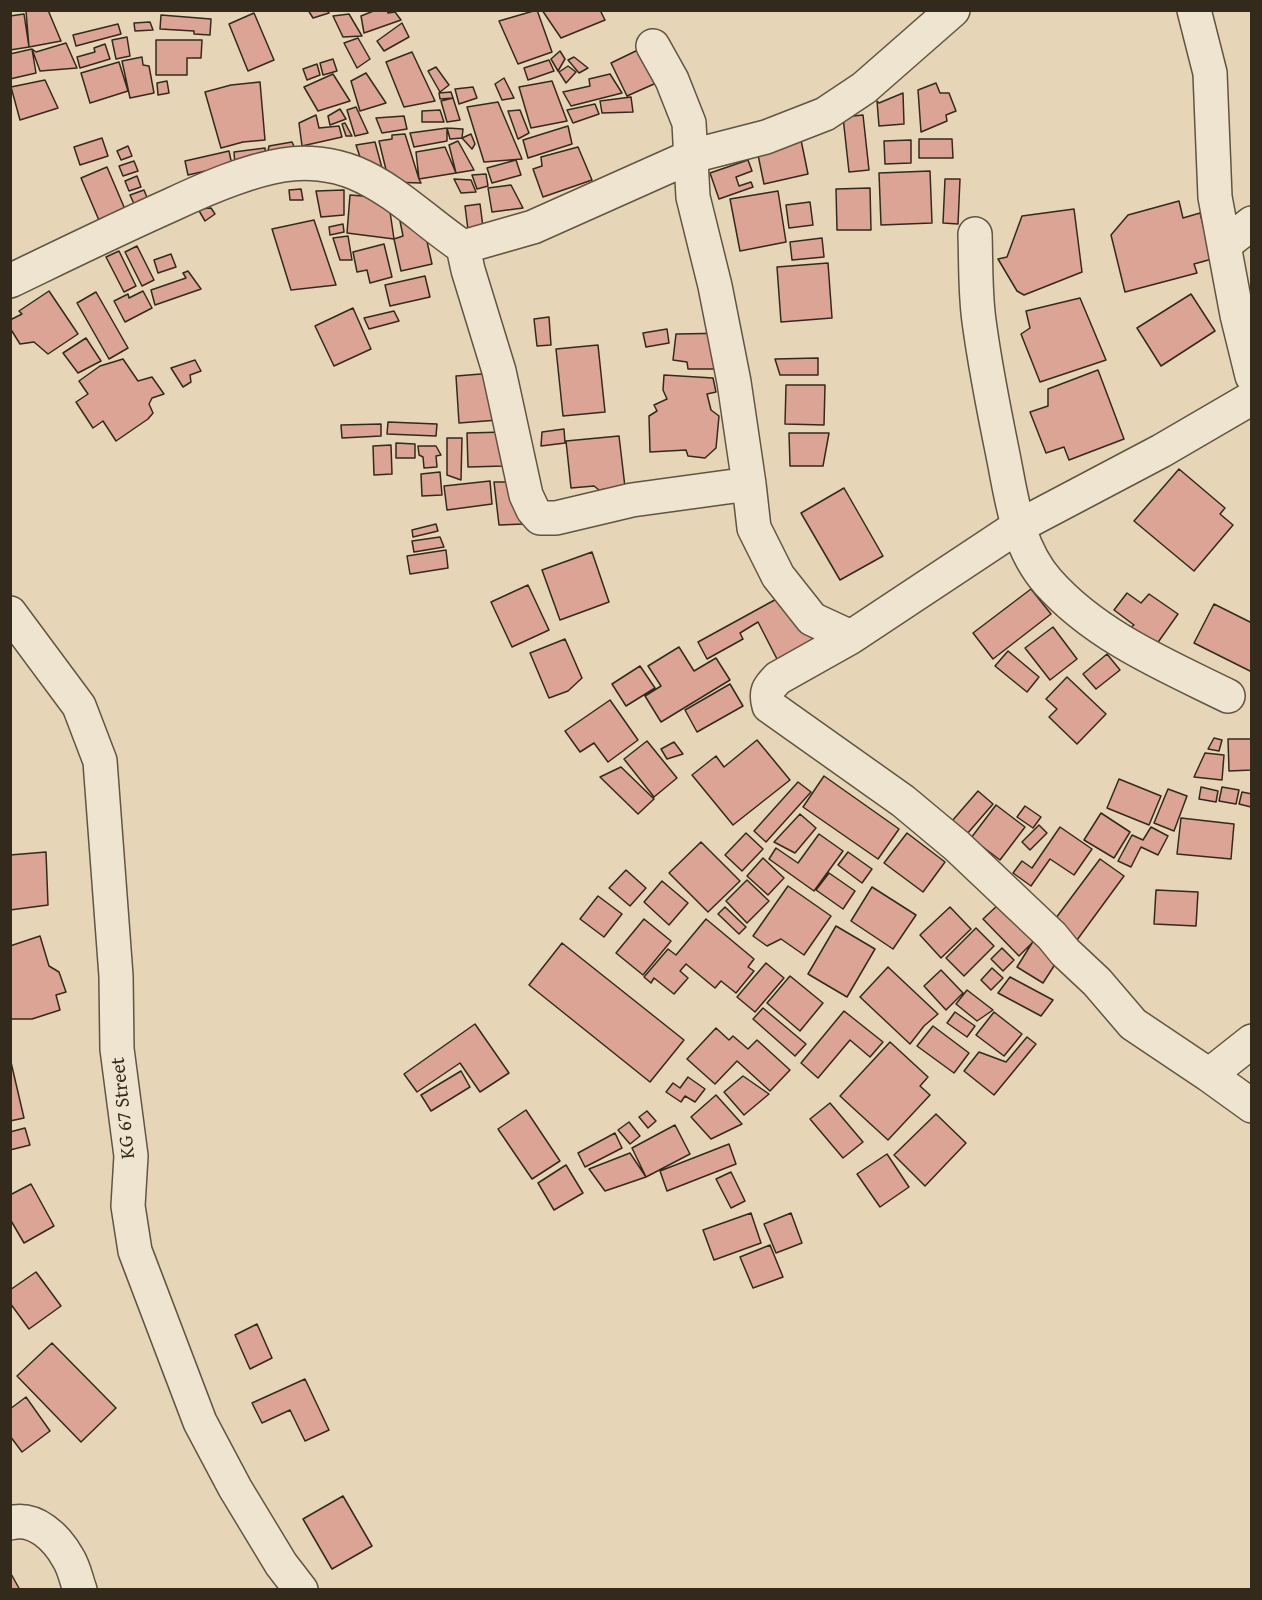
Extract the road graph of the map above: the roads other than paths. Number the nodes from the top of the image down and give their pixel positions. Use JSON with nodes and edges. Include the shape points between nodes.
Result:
{"nodes":[{"id":1,"x":953,"y":10,"type":"edge"},
{"id":2,"x":1194,"y":10,"type":"edge"},
{"id":3,"x":653,"y":46,"type":"dead end"},
{"id":4,"x":692,"y":156,"type":"junction"},
{"id":5,"x":1251,"y":223,"type":"edge"},
{"id":6,"x":975,"y":234,"type":"dead end"},
{"id":7,"x":1224,"y":245,"type":"junction"},
{"id":8,"x":463,"y":247,"type":"junction"},
{"id":9,"x":10,"y":280,"type":"edge"},
{"id":10,"x":1251,"y":376,"type":"edge"},
{"id":11,"x":1251,"y":398,"type":"edge"},
{"id":12,"x":749,"y":484,"type":"junction"},
{"id":13,"x":1017,"y":527,"type":"junction"},
{"id":14,"x":10,"y":613,"type":"edge"},
{"id":15,"x":851,"y":637,"type":"junction"},
{"id":16,"x":1228,"y":696,"type":"dead end"},
{"id":17,"x":1251,"y":1041,"type":"edge"},
{"id":18,"x":1209,"y":1075,"type":"junction"},
{"id":19,"x":1251,"y":1106,"type":"edge"},
{"id":20,"x":10,"y":1523,"type":"edge"},
{"id":21,"x":80,"y":1590,"type":"edge"},
{"id":22,"x":301,"y":1590,"type":"edge"}],
"edges":[{"from":1,"to":4,"type":"street","via":[[864,88],[825,114],[766,137]]},
{"from":2,"to":7,"type":"street","via":[[1210,73],[1215,197]]},
{"from":3,"to":4,"type":"street","via":[[689,123]]},
{"from":4,"to":8,"type":"street","via":[[533,227]]},
{"from":4,"to":12,"type":"street","via":[[693,197],[728,350]]},
{"from":5,"to":7,"type":"street"},
{"from":6,"to":13,"type":"street","via":[[979,318]]},
{"from":7,"to":10,"type":"street"},
{"from":8,"to":9,"type":"street","via":[[392,193],[354,172],[320,164],[283,165],[221,182]]},
{"from":8,"to":12,"type":"street","via":[[499,372],[526,495],[540,518]]},
{"from":11,"to":13,"type":"street","via":[[1161,452]]},
{"from":12,"to":15,"type":"street","via":[[754,528],[778,576],[812,619]]},
{"from":13,"to":15,"type":"street"},
{"from":13,"to":16,"type":"street","via":[[1026,550],[1047,581],[1084,617],[1144,655]]},
{"from":14,"to":22,"type":"street","name":"KG 67 Street","via":[[79,706],[100,761],[116,976],[117,1048],[131,1156],[128,1206],[135,1251],[200,1422],[269,1545]]},
{"from":15,"to":18,"type":"street","via":[[778,678],[768,688],[769,706],[903,801],[957,846],[1052,936],[1133,1024]]},
{"from":17,"to":18,"type":"street"},
{"from":18,"to":19,"type":"street"},
{"from":20,"to":21,"type":"street","via":[[39,1526],[53,1538],[69,1558]]}]}
